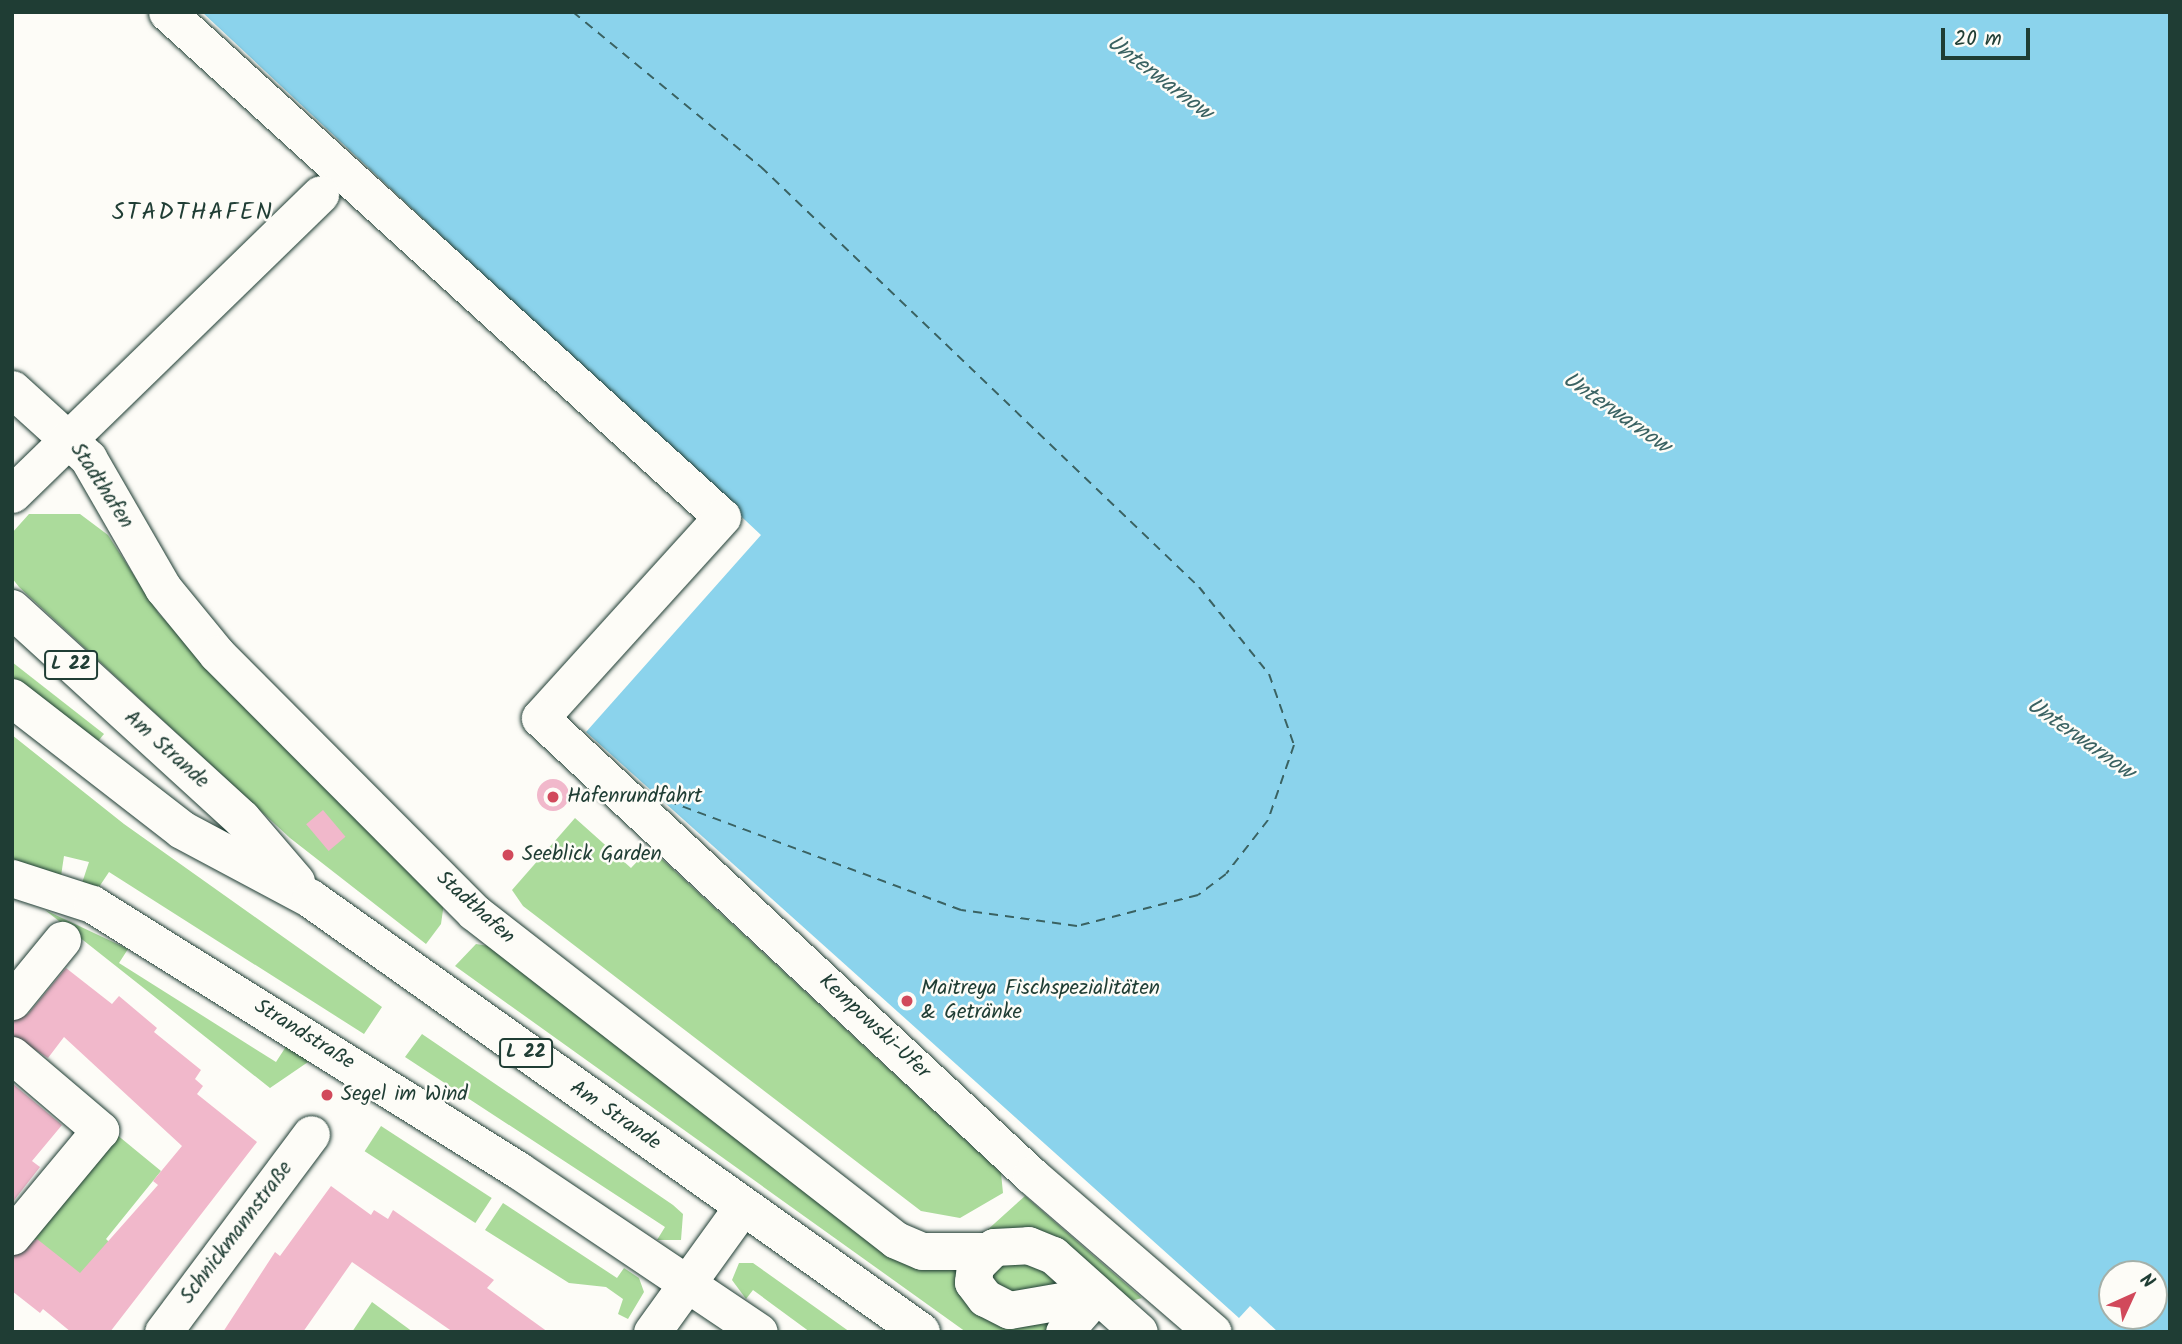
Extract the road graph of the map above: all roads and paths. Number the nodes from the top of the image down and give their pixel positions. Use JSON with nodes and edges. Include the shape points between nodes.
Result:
{"nodes":[{"id":1,"x":167,"y":12,"type":"edge"},
{"id":2,"x":320,"y":194,"type":"dead end"},
{"id":3,"x":12,"y":389,"type":"edge"},
{"id":4,"x":69,"y":435,"type":"junction"},
{"id":5,"x":12,"y":494,"type":"edge"},
{"id":6,"x":12,"y":610,"type":"edge"},
{"id":7,"x":12,"y":698,"type":"edge"},
{"id":8,"x":12,"y":878,"type":"edge"},
{"id":9,"x":311,"y":899,"type":"junction"},
{"id":10,"x":62,"y":940,"type":"dead end"},
{"id":11,"x":12,"y":1001,"type":"edge"},
{"id":12,"x":12,"y":1055,"type":"edge"},
{"id":13,"x":311,"y":1134,"type":"dead end"},
{"id":14,"x":743,"y":1206,"type":"junction"},
{"id":15,"x":12,"y":1236,"type":"edge"},
{"id":16,"x":985,"y":1251,"type":"junction"},
{"id":17,"x":686,"y":1282,"type":"junction"},
{"id":18,"x":1096,"y":1295,"type":"junction"},
{"id":19,"x":163,"y":1332,"type":"edge"},
{"id":20,"x":652,"y":1332,"type":"edge"},
{"id":21,"x":759,"y":1332,"type":"edge"},
{"id":22,"x":921,"y":1332,"type":"edge"},
{"id":23,"x":1063,"y":1332,"type":"edge"},
{"id":24,"x":1139,"y":1332,"type":"edge"},
{"id":25,"x":1213,"y":1332,"type":"edge"}],
"edges":[{"from":1,"to":25,"type":"street","name":"Kempowski-Ufer","via":[[722,517],[540,718],[1031,1175]]},
{"from":2,"to":4,"type":"street"},
{"from":3,"to":4,"type":"street","name":"Stadthafen"},
{"from":4,"to":5,"type":"street","name":"Stadthafen"},
{"from":4,"to":16,"type":"street","name":"Stadthafen","via":[[163,588],[217,654],[474,912],[896,1240],[922,1251]]},
{"from":6,"to":9,"type":"main road","name":"Am Strande","number":"L 22","via":[[242,820]]},
{"from":7,"to":9,"type":"main road","name":"Am Strande","number":"L 22","via":[[182,830]]},
{"from":8,"to":17,"type":"street","name":"Strandstraße","via":[[92,904]]},
{"from":9,"to":14,"type":"main road","name":"Am Strande","number":"L 22"},
{"from":10,"to":11,"type":"street"},
{"from":12,"to":15,"type":"street","via":[[100,1130]]},
{"from":13,"to":19,"type":"street","name":"Schnickmannstraße"},
{"from":14,"to":17,"type":"street"},
{"from":14,"to":22,"type":"main road","name":"Am Strande","number":"L 22"},
{"from":16,"to":18,"type":"street","via":[[1028,1245],[1053,1255]]},
{"from":16,"to":18,"type":"street","via":[[973,1282],[985,1298],[1009,1310]]},
{"from":17,"to":20,"type":"street"},
{"from":17,"to":21,"type":"street","name":"Strandstraße"},
{"from":18,"to":23,"type":"street"},
{"from":18,"to":24,"type":"street"}]}
